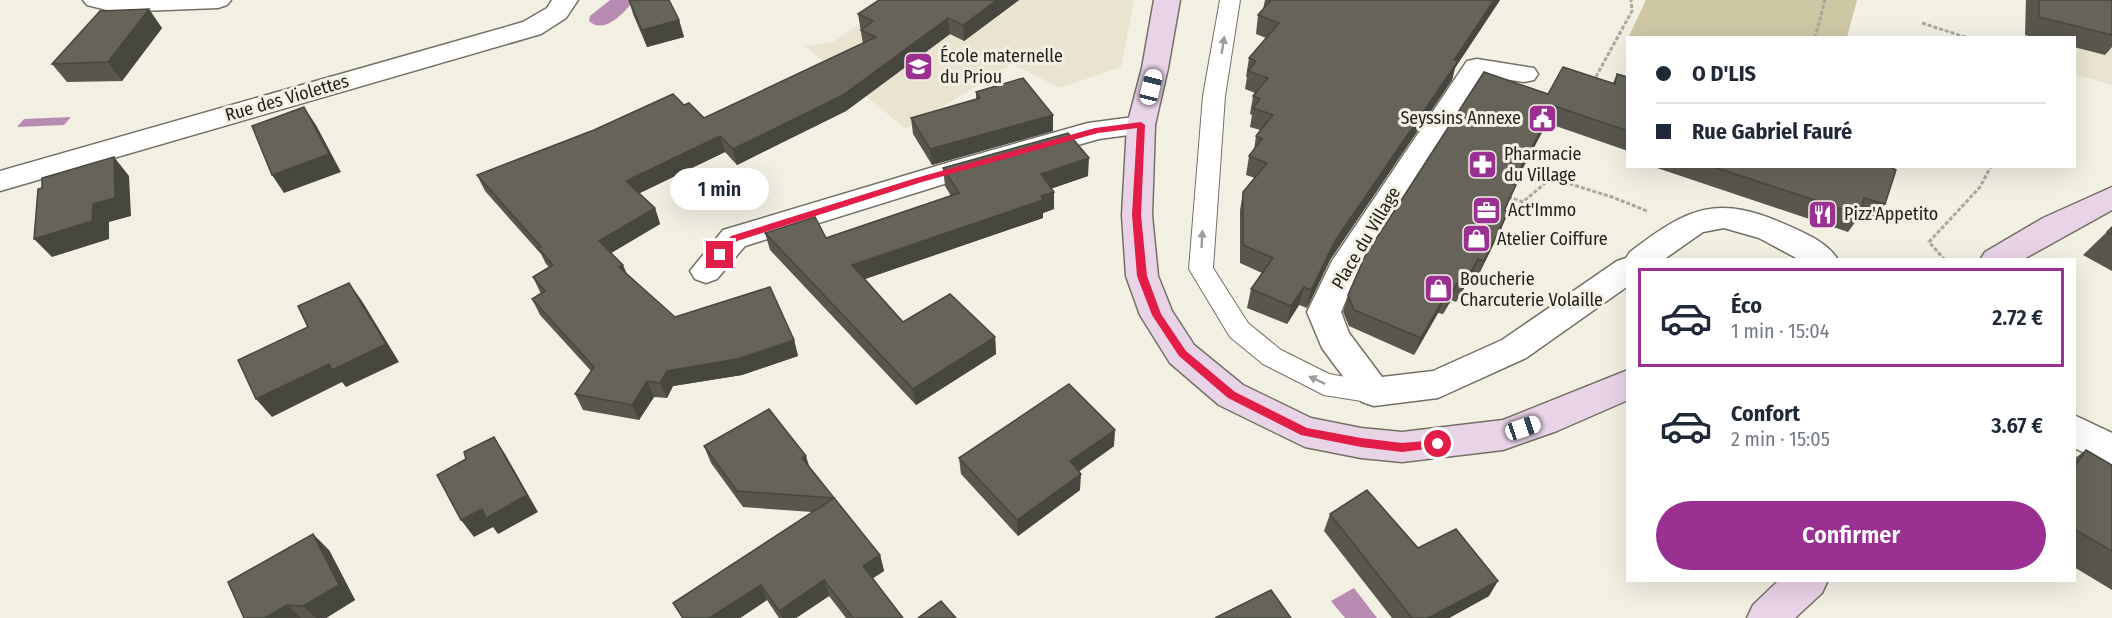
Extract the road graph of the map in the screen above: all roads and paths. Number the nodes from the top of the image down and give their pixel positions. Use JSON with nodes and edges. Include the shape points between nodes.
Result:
{"nodes":[{"id":1,"x":96,"y":0,"type":"edge"},
{"id":2,"x":218,"y":0,"type":"edge"},
{"id":3,"x":565,"y":0,"type":"edge"},
{"id":4,"x":1167,"y":0,"type":"edge"},
{"id":5,"x":1230,"y":0,"type":"edge"},
{"id":6,"x":1631,"y":0,"type":"edge"},
{"id":7,"x":1825,"y":0,"type":"edge"},
{"id":8,"x":1922,"y":23,"type":"dead end"},
{"id":9,"x":1816,"y":36,"type":"edge"},
{"id":10,"x":1962,"y":36,"type":"edge"},
{"id":11,"x":1524,"y":74,"type":"dead end"},
{"id":12,"x":1592,"y":84,"type":"edge"},
{"id":13,"x":1141,"y":125,"type":"junction"},
{"id":14,"x":1990,"y":168,"type":"edge"},
{"id":15,"x":0,"y":182,"type":"edge"},
{"id":16,"x":1501,"y":194,"type":"edge"},
{"id":17,"x":2112,"y":197,"type":"edge"},
{"id":18,"x":1686,"y":228,"type":"junction"},
{"id":19,"x":1644,"y":258,"type":"edge"},
{"id":20,"x":1820,"y":258,"type":"edge"},
{"id":21,"x":1943,"y":258,"type":"edge"},
{"id":22,"x":1999,"y":258,"type":"edge"},
{"id":23,"x":1626,"y":270,"type":"edge"},
{"id":24,"x":706,"y":271,"type":"dead end"},
{"id":25,"x":1626,"y":385,"type":"edge"},
{"id":26,"x":1374,"y":392,"type":"junction"},
{"id":27,"x":2076,"y":431,"type":"edge"},
{"id":28,"x":2112,"y":451,"type":"edge"},
{"id":29,"x":1806,"y":582,"type":"edge"},
{"id":30,"x":1767,"y":618,"type":"edge"}],
"edges":[{"from":1,"to":2,"type":"street","via":[[115,4]]},
{"from":3,"to":15,"type":"street","name":"Rue des Violettes","via":[[557,14],[532,28]]},
{"from":4,"to":13,"type":"main road"},
{"from":26,"to":5,"type":"lane","one_way":true,"via":[[1324,384],[1272,357],[1239,330],[1201,269],[1214,96]]},
{"from":6,"to":12,"type":"path","via":[[1627,22]]},
{"from":7,"to":9,"type":"path"},
{"from":8,"to":10,"type":"path"},
{"from":11,"to":26,"type":"street","name":"Place du Village","via":[[1477,67],[1343,269],[1324,312],[1334,339]]},
{"from":13,"to":24,"type":"street","via":[[1098,130],[734,238]]},
{"from":13,"to":25,"type":"main road","via":[[1137,215],[1142,276],[1157,315],[1182,354],[1231,395],[1305,432],[1402,447],[1503,435]]},
{"from":14,"to":21,"type":"path","via":[[1980,187],[1929,243]]},
{"from":16,"to":18,"type":"path","via":[[1523,202],[1551,178],[1612,197]]},
{"from":17,"to":22,"type":"main road"},
{"from":18,"to":19,"type":"street"},
{"from":18,"to":20,"type":"street","via":[[1713,218],[1750,223],[1779,233]]},
{"from":23,"to":26,"type":"street","via":[[1514,349],[1438,384]]},
{"from":27,"to":28,"type":"street"},
{"from":29,"to":30,"type":"main road"}]}
